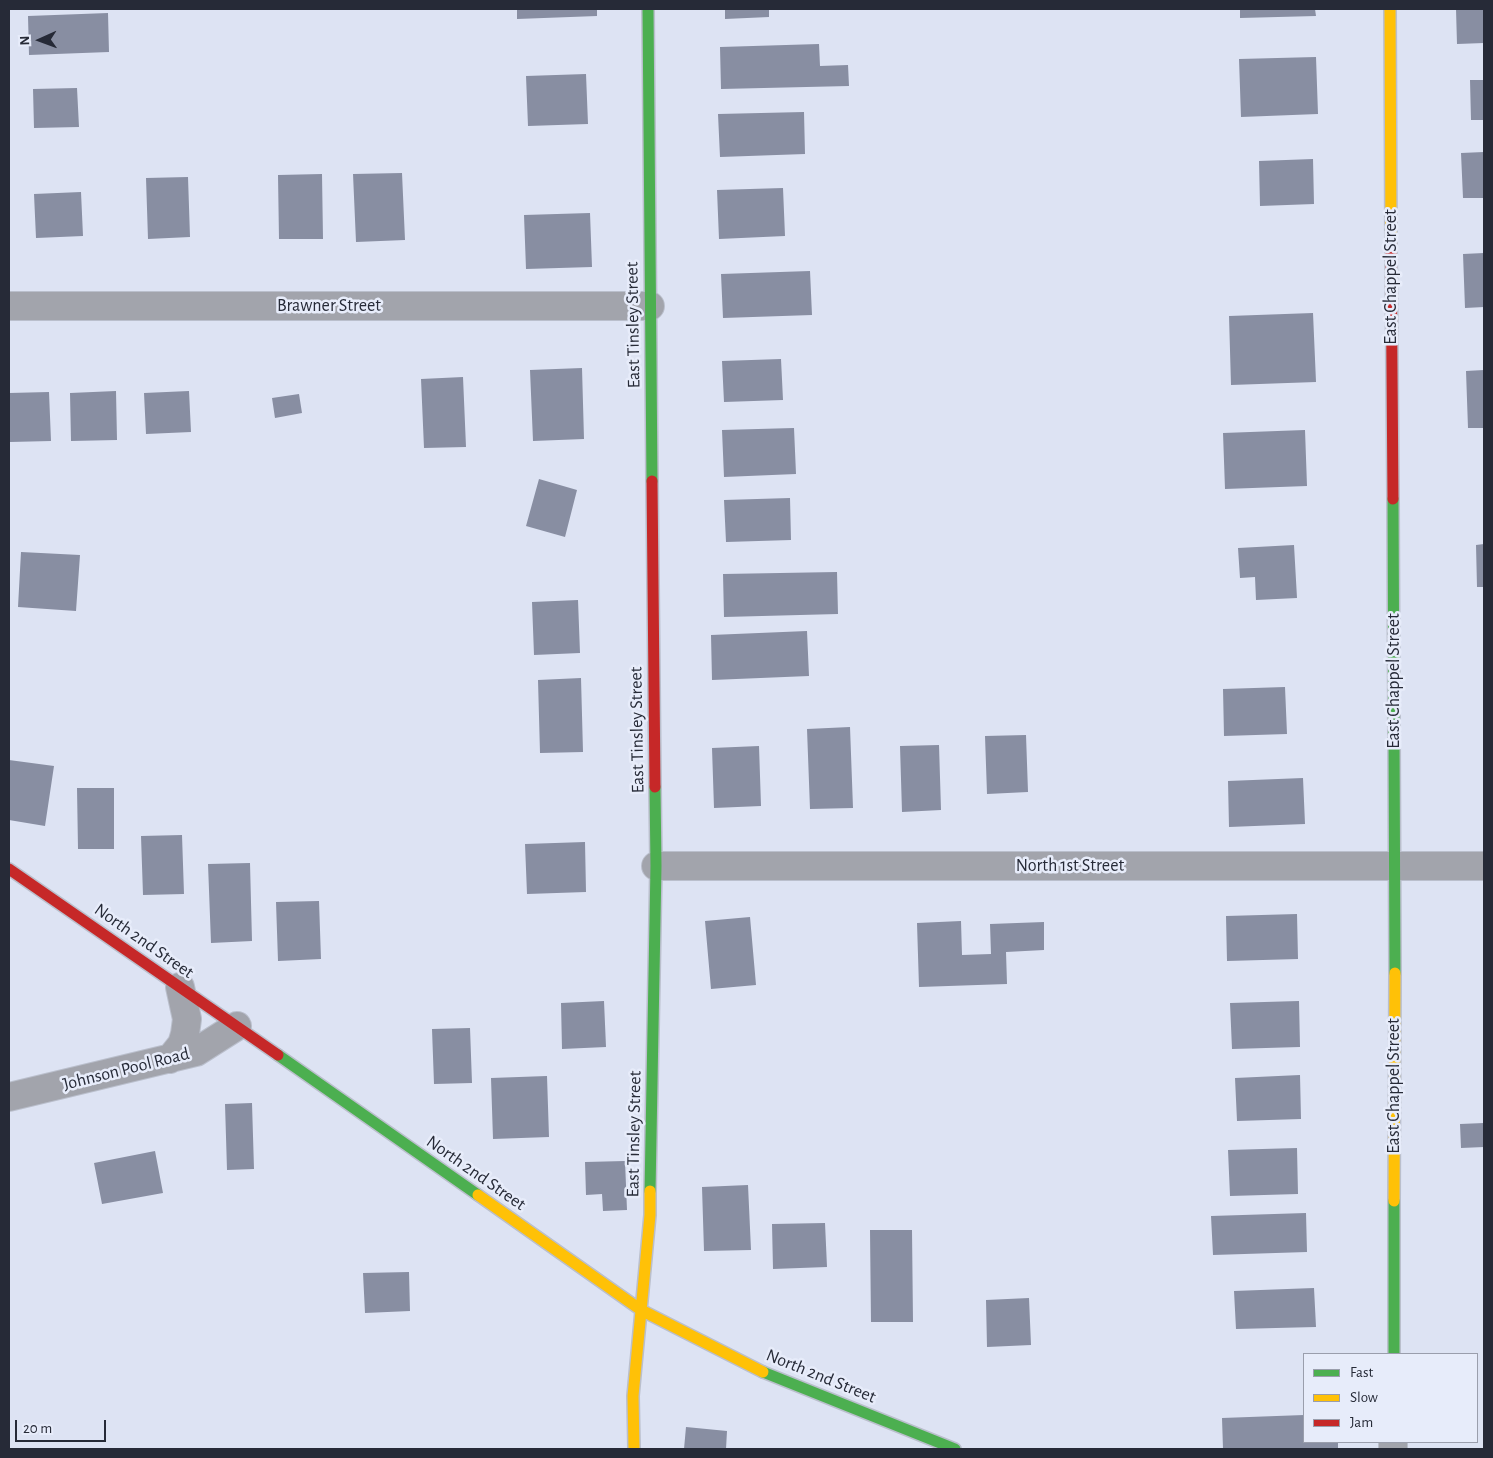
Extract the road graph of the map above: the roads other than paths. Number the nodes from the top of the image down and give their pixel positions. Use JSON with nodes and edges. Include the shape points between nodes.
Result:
{"nodes":[{"id":1,"x":648,"y":9,"type":"edge"},
{"id":2,"x":1390,"y":9,"type":"edge"},
{"id":3,"x":9,"y":306,"type":"edge"},
{"id":4,"x":650,"y":306,"type":"junction"},
{"id":5,"x":656,"y":866,"type":"junction"},
{"id":6,"x":1395,"y":866,"type":"junction"},
{"id":7,"x":1484,"y":866,"type":"edge"},
{"id":8,"x":9,"y":869,"type":"edge"},
{"id":9,"x":180,"y":987,"type":"junction"},
{"id":10,"x":236,"y":1026,"type":"junction"},
{"id":11,"x":170,"y":1059,"type":"junction"},
{"id":12,"x":9,"y":1097,"type":"edge"},
{"id":13,"x":641,"y":1310,"type":"junction"},
{"id":14,"x":1394,"y":1353,"type":"edge"},
{"id":15,"x":634,"y":1449,"type":"edge"},
{"id":16,"x":956,"y":1449,"type":"edge"}],
"edges":[{"from":1,"to":4,"type":"street","name":"East Tinsley Street"},
{"from":2,"to":6,"type":"street","name":"East Chappel Street"},
{"from":3,"to":4,"type":"street","name":"Brawner Street"},
{"from":4,"to":5,"type":"street","name":"East Tinsley Street"},
{"from":5,"to":6,"type":"street","name":"North 1st Street"},
{"from":5,"to":13,"type":"street","name":"East Tinsley Street","via":[[650,1215]]},
{"from":6,"to":7,"type":"street","name":"North 1st Street"},
{"from":6,"to":14,"type":"street","name":"East Chappel Street"},
{"from":8,"to":9,"type":"street","name":"North 2nd Street"},
{"from":9,"to":10,"type":"street","name":"North 2nd Street"},
{"from":9,"to":11,"type":"street","via":[[187,1019],[185,1034],[182,1044]]},
{"from":10,"to":11,"type":"street","name":"Johnson Pool Road","via":[[196,1052]]},
{"from":10,"to":13,"type":"street","name":"North 2nd Street"},
{"from":11,"to":12,"type":"street","name":"Johnson Pool Road"},
{"from":13,"to":15,"type":"street","name":"East Tinsley Street","via":[[634,1396]]},
{"from":13,"to":16,"type":"street","name":"North 2nd Street","via":[[760,1371]]}]}
